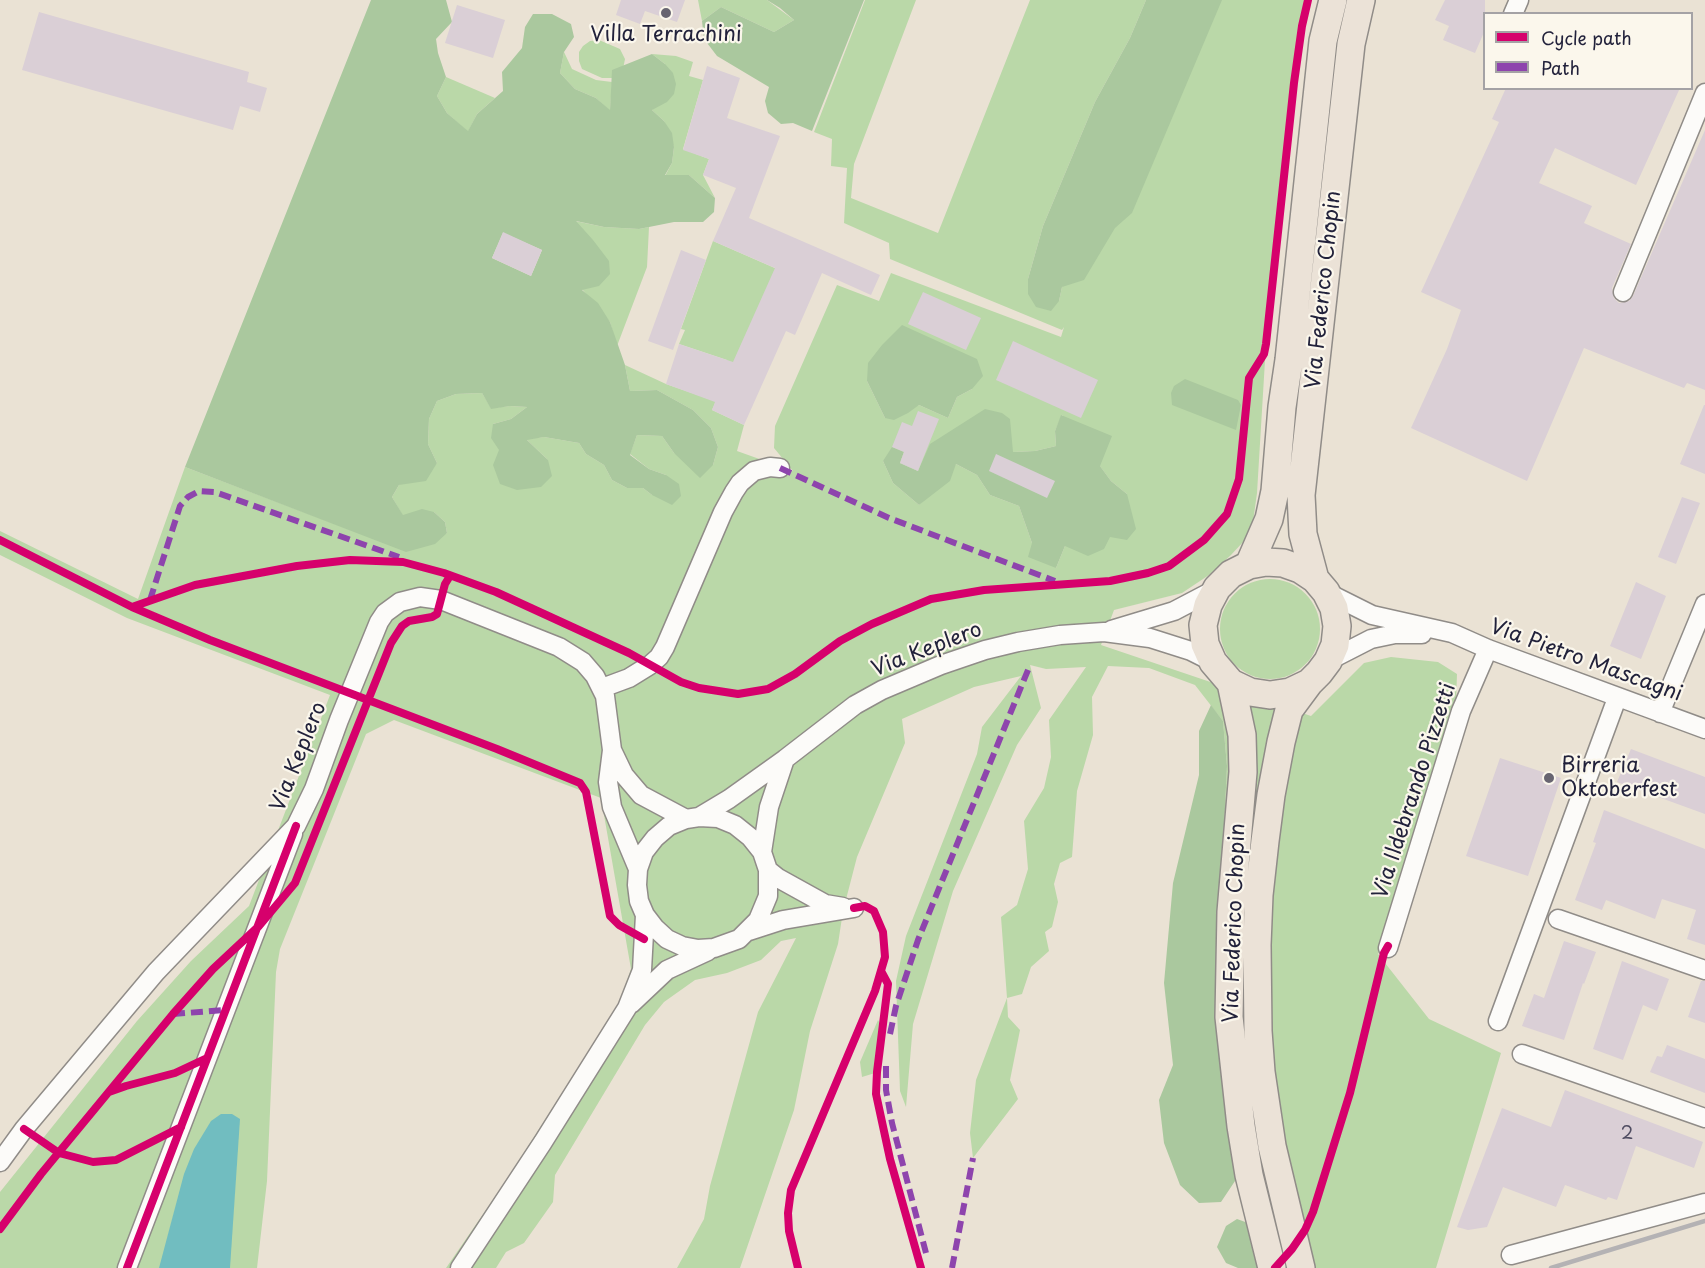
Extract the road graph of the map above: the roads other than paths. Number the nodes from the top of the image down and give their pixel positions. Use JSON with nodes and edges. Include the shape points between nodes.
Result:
{"nodes":[{"id":1,"x":1333,"y":0,"type":"edge"},
{"id":2,"x":1360,"y":0,"type":"edge"},
{"id":3,"x":1705,"y":93,"type":"edge"},
{"id":4,"x":1623,"y":292,"type":"dead end"},
{"id":5,"x":780,"y":468,"type":"dead end"},
{"id":6,"x":1249,"y":565,"type":"junction"},
{"id":7,"x":1320,"y":585,"type":"junction"},
{"id":8,"x":1217,"y":588,"type":"junction"},
{"id":9,"x":1705,"y":604,"type":"edge"},
{"id":10,"x":1104,"y":632,"type":"junction"},
{"id":11,"x":1452,"y":633,"type":"junction"},
{"id":12,"x":1488,"y":649,"type":"junction"},
{"id":13,"x":1213,"y":662,"type":"junction"},
{"id":14,"x":1328,"y":662,"type":"junction"},
{"id":15,"x":1231,"y":683,"type":"junction"},
{"id":16,"x":1309,"y":683,"type":"junction"},
{"id":17,"x":602,"y":688,"type":"junction"},
{"id":18,"x":1617,"y":698,"type":"junction"},
{"id":19,"x":1660,"y":713,"type":"junction"},
{"id":20,"x":1705,"y":729,"type":"edge"},
{"id":21,"x":612,"y":750,"type":"junction"},
{"id":22,"x":785,"y":759,"type":"junction"},
{"id":23,"x":692,"y":818,"type":"junction"},
{"id":24,"x":296,"y":826,"type":"junction"},
{"id":25,"x":762,"y":852,"type":"junction"},
{"id":26,"x":638,"y":869,"type":"junction"},
{"id":27,"x":768,"y":870,"type":"junction"},
{"id":28,"x":645,"y":915,"type":"junction"},
{"id":29,"x":1558,"y":919,"type":"dead end"},
{"id":30,"x":749,"y":931,"type":"junction"},
{"id":31,"x":714,"y":948,"type":"junction"},
{"id":32,"x":1388,"y":948,"type":"dead end"},
{"id":33,"x":1705,"y":970,"type":"edge"},
{"id":34,"x":627,"y":1008,"type":"junction"},
{"id":35,"x":1498,"y":1022,"type":"dead end"},
{"id":36,"x":1522,"y":1053,"type":"dead end"},
{"id":37,"x":1705,"y":1118,"type":"edge"},
{"id":38,"x":0,"y":1162,"type":"edge"},
{"id":39,"x":1705,"y":1203,"type":"edge"},
{"id":40,"x":1511,"y":1255,"type":"dead end"},
{"id":41,"x":127,"y":1268,"type":"edge"},
{"id":42,"x":460,"y":1268,"type":"edge"},
{"id":43,"x":1272,"y":1268,"type":"edge"},
{"id":44,"x":1301,"y":1268,"type":"edge"}],
"edges":[{"from":1,"to":6,"type":"main road","name":"Via Federico Chopin","via":[[1323,41],[1275,491],[1269,519]]},
{"from":2,"to":7,"type":"main road","name":"Via Federico Chopin","via":[[1351,44],[1301,495],[1303,534]]},
{"from":3,"to":4,"type":"street"},
{"from":5,"to":17,"type":"street","via":[[754,471],[734,492],[658,657],[629,678]]},
{"from":6,"to":7,"type":"main road","name":"Via Federico Chopin","via":[[1283,563],[1300,569]]},
{"from":6,"to":8,"type":"main road","name":"Via Federico Chopin","via":[[1231,574]]},
{"from":7,"to":11,"type":"street","name":"Via Pietro Mascagni","via":[[1371,615]]},
{"from":7,"to":14,"type":"main road","name":"Via Federico Chopin","via":[[1334,608],[1337,627]]},
{"from":8,"to":10,"type":"street","via":[[1174,611]]},
{"from":8,"to":13,"type":"main road","name":"Via Federico Chopin","via":[[1203,624],[1205,644]]},
{"from":9,"to":19,"type":"street"},
{"from":10,"to":13,"type":"street","via":[[1173,644]]},
{"from":10,"to":22,"type":"street","name":"Via Keplero","via":[[1018,642],[910,677],[855,705]]},
{"from":11,"to":12,"type":"street","name":"Via Pietro Mascagni"},
{"from":11,"to":14,"type":"street","name":"Via Pietro Mascagni","via":[[1395,634],[1371,639]]},
{"from":12,"to":18,"type":"street","name":"Via Pietro Mascagni"},
{"from":12,"to":32,"type":"street","name":"Via Ildebrando Pizzetti","via":[[1461,711]]},
{"from":13,"to":15,"type":"main road","name":"Via Federico Chopin"},
{"from":14,"to":16,"type":"main road","name":"Via Federico Chopin"},
{"from":15,"to":16,"type":"main road","name":"Via Federico Chopin","via":[[1250,692],[1270,695],[1290,692]]},
{"from":15,"to":43,"type":"main road","name":"Via Federico Chopin","via":[[1244,754],[1231,912],[1230,1017],[1247,1165]]},
{"from":16,"to":44,"type":"main road","name":"Via Federico Chopin","via":[[1289,710],[1271,795],[1259,895],[1257,993],[1261,1072],[1272,1146]]},
{"from":17,"to":21,"type":"street","name":"Via Keplero"},
{"from":17,"to":24,"type":"street","name":"Via Keplero","via":[[583,662],[559,647],[441,600],[420,597],[400,602],[385,613],[374,634]]},
{"from":18,"to":19,"type":"street","name":"Via Pietro Mascagni"},
{"from":18,"to":35,"type":"street"},
{"from":19,"to":20,"type":"street","name":"Via Pietro Mascagni"},
{"from":21,"to":23,"type":"street","via":[[624,776],[641,795]]},
{"from":21,"to":26,"type":"street","via":[[608,782],[612,807]]},
{"from":22,"to":23,"type":"street","name":"Via Keplero","via":[[729,799]]},
{"from":22,"to":25,"type":"street","via":[[769,807]]},
{"from":23,"to":25,"type":"street","via":[[718,818],[735,825]]},
{"from":23,"to":26,"type":"street","via":[[669,826],[655,838]]},
{"from":24,"to":38,"type":"street","name":"Via Keplero","via":[[156,972]]},
{"from":24,"to":41,"type":"street"},
{"from":25,"to":27,"type":"street"},
{"from":26,"to":28,"type":"street","via":[[639,901]]},
{"from":27,"to":30,"type":"street","via":[[766,902]]},
{"from":27,"to":30,"type":"street","via":[[825,904],[854,908],[783,920]]},
{"from":28,"to":31,"type":"street","via":[[675,942],[698,949]]},
{"from":28,"to":34,"type":"street","via":[[642,970]]},
{"from":29,"to":33,"type":"street"},
{"from":30,"to":31,"type":"street"},
{"from":31,"to":34,"type":"street","via":[[668,970]]},
{"from":34,"to":42,"type":"street"},
{"from":36,"to":37,"type":"street"},
{"from":39,"to":40,"type":"street"}]}
